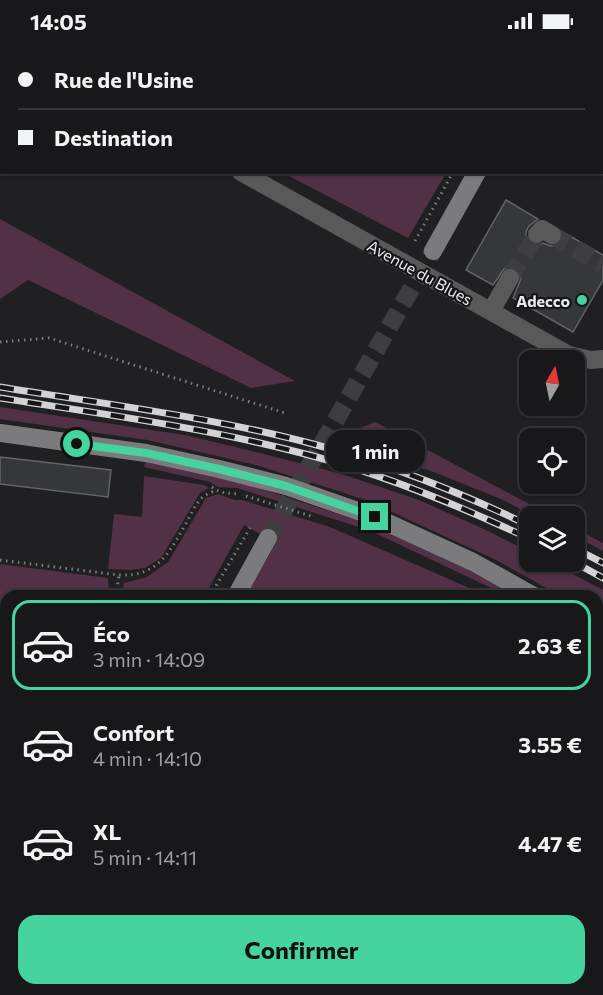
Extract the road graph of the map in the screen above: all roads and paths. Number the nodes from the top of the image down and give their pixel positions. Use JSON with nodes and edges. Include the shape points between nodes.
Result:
{"nodes":[{"id":1,"x":245,"y":174,"type":"edge"},
{"id":2,"x":452,"y":174,"type":"edge"},
{"id":3,"x":476,"y":174,"type":"edge"},
{"id":4,"x":415,"y":241,"type":"dead end"},
{"id":5,"x":433,"y":251,"type":"tunnel mouth"},
{"id":6,"x":510,"y":278,"type":"tunnel mouth"},
{"id":7,"x":491,"y":311,"type":"junction"},
{"id":8,"x":0,"y":342,"type":"edge"},
{"id":9,"x":603,"y":359,"type":"edge"},
{"id":10,"x":288,"y":414,"type":"dead end"},
{"id":11,"x":0,"y":433,"type":"edge"},
{"id":12,"x":318,"y":518,"type":"dead end"},
{"id":13,"x":250,"y":528,"type":"dead end"},
{"id":14,"x":268,"y":538,"type":"tunnel mouth"},
{"id":15,"x":0,"y":560,"type":"edge"},
{"id":16,"x":119,"y":575,"type":"junction"},
{"id":17,"x":117,"y":590,"type":"edge"},
{"id":18,"x":214,"y":590,"type":"edge"},
{"id":19,"x":239,"y":590,"type":"edge"},
{"id":20,"x":523,"y":590,"type":"edge"}],
"edges":[{"from":1,"to":7,"type":"street","name":"Avenue du Blues"},
{"from":2,"to":4,"type":"path"},
{"from":3,"to":5,"type":"main road"},
{"from":6,"to":7,"type":"street"},
{"from":7,"to":9,"type":"street","name":"Avenue du Blues","via":[[569,355]]},
{"from":8,"to":10,"type":"path","via":[[48,338]]},
{"from":11,"to":20,"type":"main road","via":[[146,453],[286,486],[375,517]]},
{"from":12,"to":16,"type":"path","via":[[216,490],[204,496],[161,562],[147,571]]},
{"from":13,"to":18,"type":"path"},
{"from":14,"to":19,"type":"main road"},
{"from":15,"to":16,"type":"path"},
{"from":16,"to":17,"type":"path"}]}
